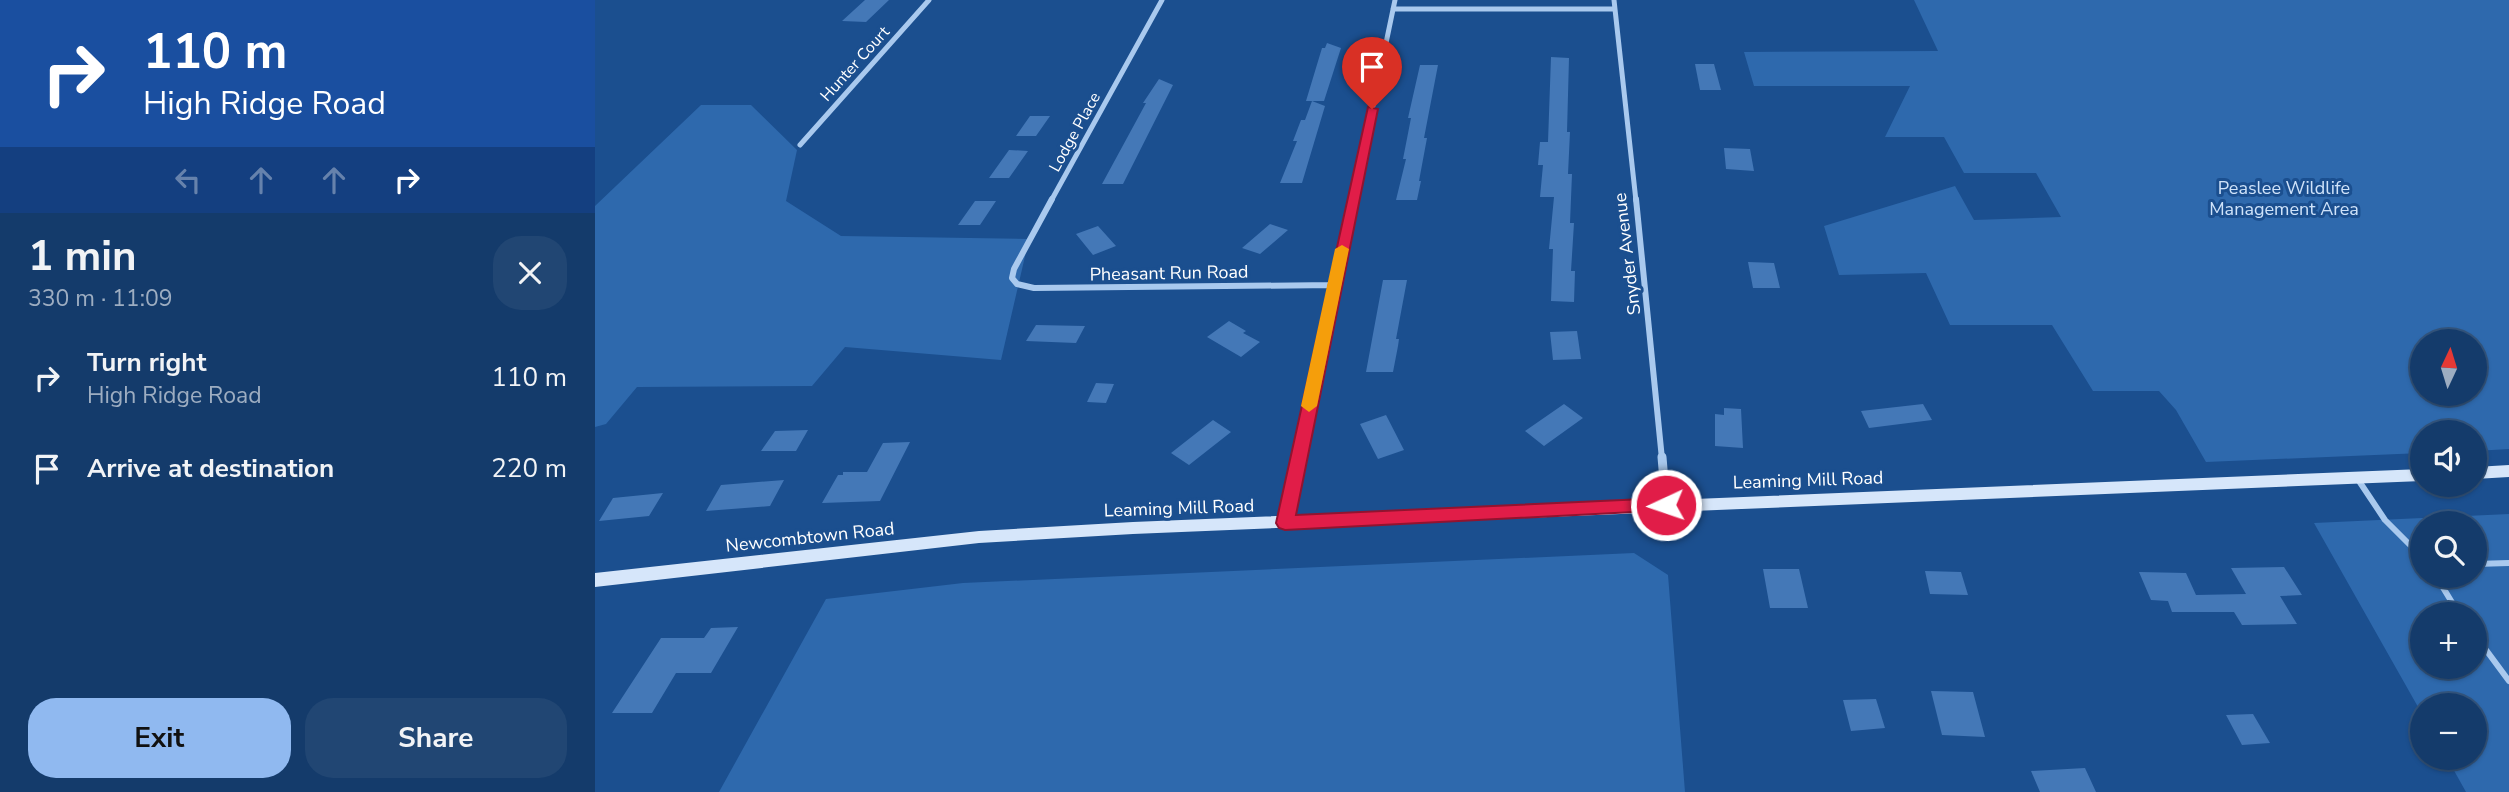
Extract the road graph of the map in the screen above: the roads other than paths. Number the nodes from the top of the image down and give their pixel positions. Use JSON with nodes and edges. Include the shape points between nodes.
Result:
{"nodes":[{"id":1,"x":929,"y":0,"type":"edge"},
{"id":2,"x":1162,"y":0,"type":"edge"},
{"id":3,"x":1395,"y":0,"type":"edge"},
{"id":4,"x":1614,"y":0,"type":"edge"},
{"id":5,"x":1393,"y":9,"type":"junction"},
{"id":6,"x":1615,"y":9,"type":"junction"},
{"id":7,"x":800,"y":145,"type":"dead end"},
{"id":8,"x":1010,"y":276,"type":"joint"},
{"id":9,"x":1335,"y":285,"type":"junction"},
{"id":10,"x":2509,"y":471,"type":"edge"},
{"id":11,"x":2487,"y":472,"type":"edge"},
{"id":12,"x":2410,"y":476,"type":"edge"},
{"id":13,"x":2357,"y":478,"type":"junction"},
{"id":14,"x":1666,"y":505,"type":"junction"},
{"id":15,"x":1285,"y":523,"type":"junction"},
{"id":16,"x":1028,"y":534,"type":"joint"},
{"id":17,"x":2410,"y":546,"type":"edge"},
{"id":18,"x":2509,"y":563,"type":"edge"},
{"id":19,"x":2487,"y":564,"type":"edge"},
{"id":20,"x":595,"y":580,"type":"edge"},
{"id":21,"x":2487,"y":651,"type":"edge"},
{"id":22,"x":2509,"y":681,"type":"edge"}],
"edges":[{"from":1,"to":7,"type":"street","name":"Hunter Court"},
{"from":2,"to":8,"type":"street","name":"Lodge Place"},
{"from":3,"to":5,"type":"street"},
{"from":4,"to":6,"type":"street","name":"Snyder Avenue"},
{"from":5,"to":6,"type":"street"},
{"from":5,"to":9,"type":"street"},
{"from":6,"to":14,"type":"street","name":"Snyder Avenue"},
{"from":8,"to":9,"type":"street","name":"Pheasant Run Road","via":[[1016,286],[1034,288]]},
{"from":9,"to":15,"type":"street"},
{"from":10,"to":11,"type":"street"},
{"from":12,"to":13,"type":"street","name":"Leaming Mill Road"},
{"from":13,"to":14,"type":"street","name":"Leaming Mill Road"},
{"from":13,"to":17,"type":"lane","via":[[2372,505]]},
{"from":14,"to":15,"type":"street","name":"Leaming Mill Road"},
{"from":15,"to":16,"type":"street","name":"Leaming Mill Road"},
{"from":16,"to":20,"type":"street","name":"Newcombtown Road"},
{"from":18,"to":19,"type":"lane"},
{"from":21,"to":22,"type":"lane"}]}
